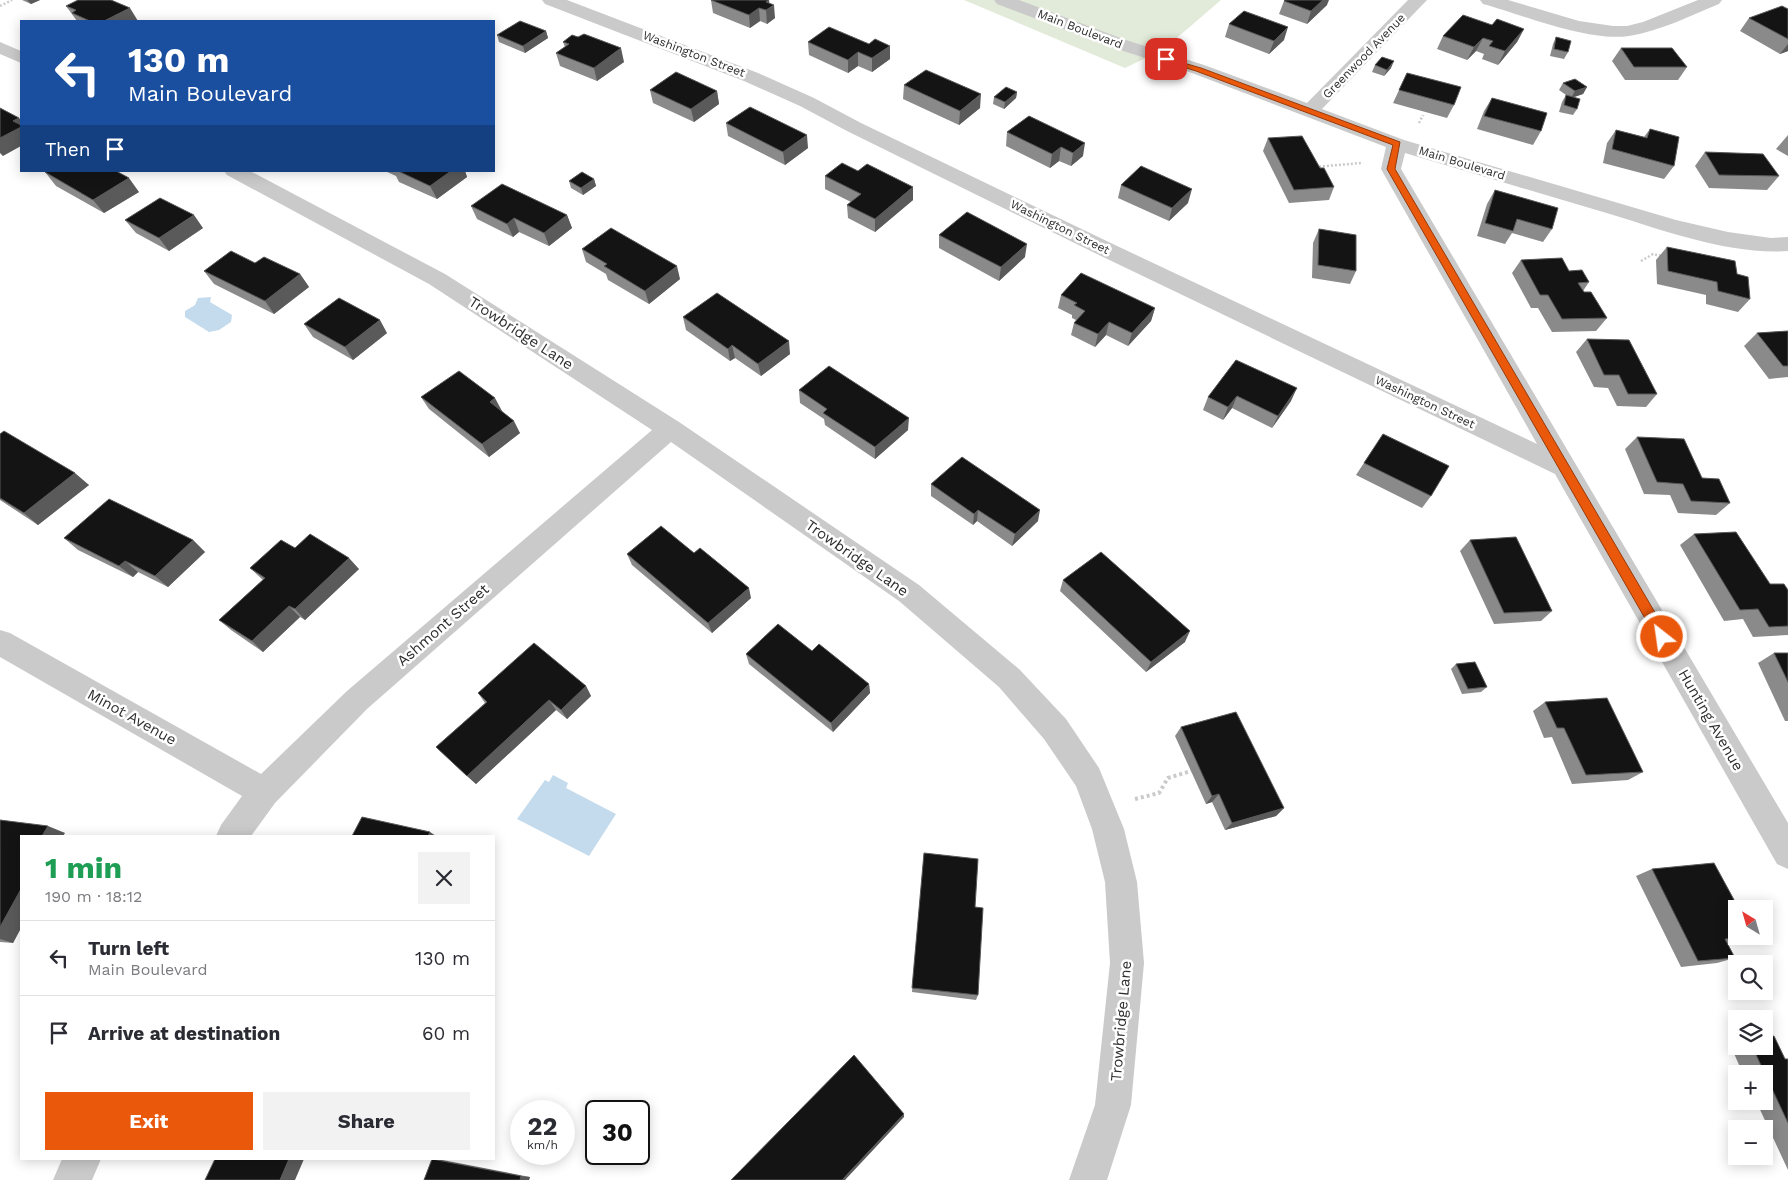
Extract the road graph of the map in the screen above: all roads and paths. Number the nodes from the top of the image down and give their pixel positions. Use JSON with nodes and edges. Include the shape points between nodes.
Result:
{"nodes":[{"id":1,"x":12,"y":0,"type":"edge"},
{"id":2,"x":551,"y":0,"type":"edge"},
{"id":3,"x":1003,"y":0,"type":"edge"},
{"id":4,"x":1418,"y":0,"type":"edge"},
{"id":5,"x":1490,"y":0,"type":"edge"},
{"id":6,"x":1713,"y":0,"type":"edge"},
{"id":7,"x":0,"y":6,"type":"edge"},
{"id":8,"x":0,"y":47,"type":"edge"},
{"id":9,"x":20,"y":57,"type":"edge"},
{"id":10,"x":1310,"y":111,"type":"junction"},
{"id":11,"x":1394,"y":155,"type":"junction"},
{"id":12,"x":1313,"y":159,"type":"edge"},
{"id":13,"x":1317,"y":167,"type":"junction"},
{"id":14,"x":1312,"y":168,"type":"edge"},
{"id":15,"x":236,"y":172,"type":"edge"},
{"id":16,"x":1779,"y":244,"type":"edge"},
{"id":17,"x":1650,"y":255,"type":"dead end"},
{"id":18,"x":1640,"y":261,"type":"dead end"},
{"id":19,"x":1788,"y":265,"type":"edge"},
{"id":20,"x":670,"y":429,"type":"junction"},
{"id":21,"x":1563,"y":467,"type":"junction"},
{"id":22,"x":0,"y":642,"type":"edge"},
{"id":23,"x":1191,"y":771,"type":"edge"},
{"id":24,"x":264,"y":792,"type":"junction"},
{"id":25,"x":1134,"y":799,"type":"dead end"},
{"id":26,"x":233,"y":835,"type":"edge"},
{"id":27,"x":1788,"y":853,"type":"edge"},
{"id":28,"x":82,"y":1160,"type":"edge"},
{"id":29,"x":72,"y":1180,"type":"edge"},
{"id":30,"x":1088,"y":1180,"type":"edge"}],
"edges":[{"from":1,"to":7,"type":"path"},
{"from":2,"to":21,"type":"street","name":"Washington Street","via":[[751,76]]},
{"from":3,"to":10,"type":"street","name":"Main Boulevard"},
{"from":4,"to":10,"type":"street","name":"Greenwood Avenue"},
{"from":5,"to":6,"type":"street","via":[[1609,31],[1650,25]]},
{"from":8,"to":9,"type":"street"},
{"from":10,"to":11,"type":"street","name":"Main Boulevard"},
{"from":11,"to":13,"type":"path","via":[[1363,163]]},
{"from":11,"to":16,"type":"street","name":"Main Boulevard","via":[[1674,226],[1728,238]]},
{"from":11,"to":21,"type":"street","name":"Hunting Avenue","via":[[1391,169]]},
{"from":12,"to":13,"type":"path"},
{"from":13,"to":14,"type":"path"},
{"from":15,"to":20,"type":"street","name":"Trowbridge Lane","via":[[437,279]]},
{"from":16,"to":19,"type":"street"},
{"from":17,"to":18,"type":"path"},
{"from":20,"to":24,"type":"street","name":"Ashmont Street","via":[[357,700]]},
{"from":20,"to":30,"type":"street","name":"Trowbridge Lane","via":[[909,593],[1009,678],[1055,729],[1088,778],[1108,829],[1121,882],[1127,963],[1113,1105]]},
{"from":21,"to":27,"type":"street","name":"Hunting Avenue"},
{"from":22,"to":24,"type":"street","name":"Minot Avenue"},
{"from":23,"to":25,"type":"path","via":[[1168,778],[1159,793]]},
{"from":24,"to":26,"type":"street","name":"Ashmont Street"},
{"from":28,"to":29,"type":"street"}]}
